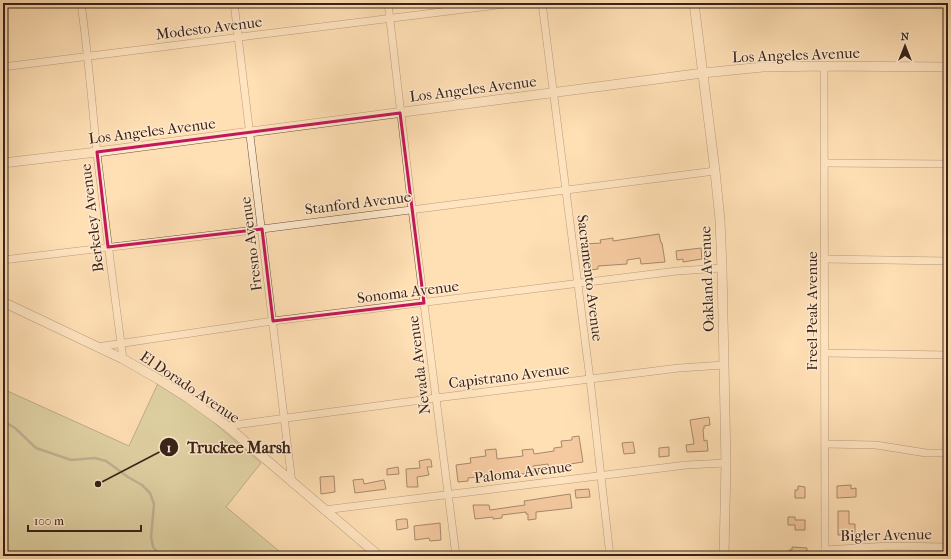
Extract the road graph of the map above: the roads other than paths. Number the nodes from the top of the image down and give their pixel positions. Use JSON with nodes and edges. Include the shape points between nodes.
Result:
{"nodes":[{"id":1,"x":81,"y":3,"type":"edge"},
{"id":2,"x":234,"y":3,"type":"edge"},
{"id":3,"x":388,"y":3,"type":"edge"},
{"id":4,"x":513,"y":3,"type":"edge"},
{"id":5,"x":542,"y":3,"type":"edge"},
{"id":6,"x":694,"y":3,"type":"edge"},
{"id":7,"x":390,"y":17,"type":"junction"},
{"id":8,"x":239,"y":38,"type":"junction"},
{"id":9,"x":88,"y":56,"type":"junction"},
{"id":10,"x":824,"y":66,"type":"junction"},
{"id":11,"x":3,"y":67,"type":"edge"},
{"id":12,"x":948,"y":67,"type":"edge"},
{"id":13,"x":703,"y":73,"type":"junction"},
{"id":14,"x":553,"y":93,"type":"junction"},
{"id":15,"x":400,"y":113,"type":"junction"},
{"id":16,"x":250,"y":132,"type":"junction"},
{"id":17,"x":97,"y":152,"type":"junction"},
{"id":18,"x":3,"y":163,"type":"edge"},
{"id":19,"x":825,"y":163,"type":"junction"},
{"id":20,"x":948,"y":164,"type":"edge"},
{"id":21,"x":715,"y":171,"type":"junction"},
{"id":22,"x":566,"y":190,"type":"junction"},
{"id":23,"x":412,"y":209,"type":"junction"},
{"id":24,"x":262,"y":229,"type":"junction"},
{"id":25,"x":108,"y":247,"type":"junction"},
{"id":26,"x":824,"y":259,"type":"junction"},
{"id":27,"x":3,"y":260,"type":"edge"},
{"id":28,"x":948,"y":261,"type":"edge"},
{"id":29,"x":722,"y":268,"type":"junction"},
{"id":30,"x":578,"y":283,"type":"junction"},
{"id":31,"x":3,"y":302,"type":"edge"},
{"id":32,"x":424,"y":303,"type":"junction"},
{"id":33,"x":273,"y":321,"type":"junction"},
{"id":34,"x":121,"y":343,"type":"junction"},
{"id":35,"x":97,"y":347,"type":"junction"},
{"id":36,"x":825,"y":353,"type":"junction"},
{"id":37,"x":948,"y":355,"type":"edge"},
{"id":38,"x":123,"y":359,"type":"junction"},
{"id":39,"x":724,"y":365,"type":"junction"},
{"id":40,"x":590,"y":379,"type":"junction"},
{"id":41,"x":436,"y":398,"type":"junction"},
{"id":42,"x":284,"y":419,"type":"junction"},
{"id":43,"x":227,"y":426,"type":"junction"},
{"id":44,"x":825,"y":444,"type":"junction"},
{"id":45,"x":948,"y":453,"type":"edge"},
{"id":46,"x":726,"y":463,"type":"junction"},
{"id":47,"x":601,"y":476,"type":"junction"},
{"id":48,"x":292,"y":483,"type":"junction"},
{"id":49,"x":448,"y":494,"type":"junction"},
{"id":50,"x":324,"y":510,"type":"junction"},
{"id":51,"x":948,"y":547,"type":"edge"},
{"id":52,"x":825,"y":553,"type":"edge"},
{"id":53,"x":379,"y":556,"type":"edge"},
{"id":54,"x":456,"y":556,"type":"edge"},
{"id":55,"x":610,"y":556,"type":"edge"},
{"id":56,"x":724,"y":556,"type":"edge"}],
"edges":[{"from":1,"to":9,"type":"street","name":"Berkeley Avenue"},
{"from":2,"to":8,"type":"street","name":"Fresno Avenue"},
{"from":3,"to":7,"type":"street","name":"Nevada Avenue"},
{"from":4,"to":7,"type":"street","name":"Modesto Avenue"},
{"from":5,"to":14,"type":"street","name":"Sacramento Avenue"},
{"from":6,"to":13,"type":"street","name":"Oakland Avenue"},
{"from":7,"to":8,"type":"street","name":"Modesto Avenue"},
{"from":7,"to":15,"type":"street","name":"Nevada Avenue"},
{"from":8,"to":9,"type":"street","name":"Modesto Avenue"},
{"from":8,"to":16,"type":"street","name":"Fresno Avenue"},
{"from":9,"to":11,"type":"street","name":"Modesto Avenue"},
{"from":9,"to":17,"type":"street","name":"Berkeley Avenue"},
{"from":10,"to":12,"type":"street","name":"Los Angeles Avenue"},
{"from":10,"to":13,"type":"street","name":"Los Angeles Avenue","via":[[763,67]]},
{"from":10,"to":19,"type":"street","name":"Freel-Peak Avenue"},
{"from":13,"to":14,"type":"street","name":"Los Angeles Avenue"},
{"from":13,"to":21,"type":"street","name":"Oakland Avenue"},
{"from":14,"to":15,"type":"street","name":"Los Angeles Avenue"},
{"from":14,"to":22,"type":"street","name":"Sacramento Avenue"},
{"from":15,"to":16,"type":"street","name":"Los Angeles Avenue"},
{"from":15,"to":23,"type":"street","name":"Nevada Avenue"},
{"from":16,"to":17,"type":"street","name":"Los Angeles Avenue"},
{"from":16,"to":24,"type":"street","name":"Fresno Avenue"},
{"from":17,"to":18,"type":"street","name":"Los Angeles Avenue"},
{"from":17,"to":25,"type":"street","name":"Berkeley Avenue"},
{"from":19,"to":20,"type":"street"},
{"from":19,"to":26,"type":"street","name":"Freel-Peak Avenue"},
{"from":21,"to":22,"type":"street","name":"Stanford Avenue"},
{"from":21,"to":29,"type":"street","name":"Oakland Avenue"},
{"from":22,"to":23,"type":"street","name":"Stanford Avenue"},
{"from":22,"to":30,"type":"street","name":"Sacramento Avenue"},
{"from":23,"to":24,"type":"street","name":"Stanford Avenue"},
{"from":23,"to":32,"type":"street","name":"Nevada Avenue"},
{"from":24,"to":25,"type":"street","name":"Stanford Avenue"},
{"from":24,"to":33,"type":"street","name":"Fresno Avenue"},
{"from":25,"to":27,"type":"street","name":"Stanford Avenue"},
{"from":25,"to":34,"type":"street","name":"Berkeley Avenue"},
{"from":26,"to":28,"type":"street"},
{"from":26,"to":36,"type":"street","name":"Freel-Peak Avenue"},
{"from":29,"to":30,"type":"street","name":"Sonoma Avenue"},
{"from":29,"to":39,"type":"street","name":"Oakland Avenue"},
{"from":30,"to":32,"type":"street","name":"Sonoma Avenue"},
{"from":30,"to":40,"type":"street","name":"Sacramento Avenue"},
{"from":31,"to":35,"type":"street","name":"El Dorado Avenue"},
{"from":32,"to":33,"type":"street","name":"Sonoma Avenue"},
{"from":32,"to":41,"type":"street","name":"Nevada Avenue"},
{"from":33,"to":34,"type":"street","name":"Sonoma Avenue"},
{"from":33,"to":42,"type":"street","name":"Fresno Avenue"},
{"from":34,"to":35,"type":"street","name":"Sonoma Avenue"},
{"from":34,"to":38,"type":"street","name":"Berkeley Avenue"},
{"from":35,"to":38,"type":"street","name":"El Dorado Avenue"},
{"from":36,"to":37,"type":"street"},
{"from":36,"to":44,"type":"street","name":"Freel-Peak Avenue"},
{"from":38,"to":43,"type":"street","name":"El Dorado Avenue","via":[[158,379]]},
{"from":39,"to":40,"type":"street","name":"Capistrano Avenue"},
{"from":39,"to":46,"type":"street","name":"Oakland Avenue"},
{"from":40,"to":41,"type":"street","name":"Capistrano Avenue"},
{"from":40,"to":47,"type":"street","name":"Sacramento Avenue"},
{"from":41,"to":42,"type":"street","name":"Capistrano Avenue"},
{"from":41,"to":49,"type":"street","name":"Nevada Avenue"},
{"from":42,"to":43,"type":"street","name":"Capistrano Avenue"},
{"from":42,"to":48,"type":"street","name":"Fresno Avenue"},
{"from":43,"to":48,"type":"street","name":"El Dorado Avenue"},
{"from":44,"to":45,"type":"street","via":[[876,445],[926,453]]},
{"from":44,"to":52,"type":"street","name":"Freel-Peak Avenue"},
{"from":46,"to":47,"type":"street","name":"Paloma Avenue","via":[[686,465]]},
{"from":46,"to":56,"type":"street","name":"Oakland Avenue"},
{"from":47,"to":49,"type":"street","name":"Paloma Avenue"},
{"from":47,"to":55,"type":"street","name":"Sacramento Avenue"},
{"from":48,"to":50,"type":"street","name":"El Dorado Avenue"},
{"from":49,"to":50,"type":"street","name":"Paloma Avenue"},
{"from":49,"to":54,"type":"street","name":"Nevada Avenue"},
{"from":50,"to":53,"type":"street","name":"El Dorado Avenue"},
{"from":51,"to":52,"type":"street","name":"Bigler Avenue","via":[[889,546]]}]}
